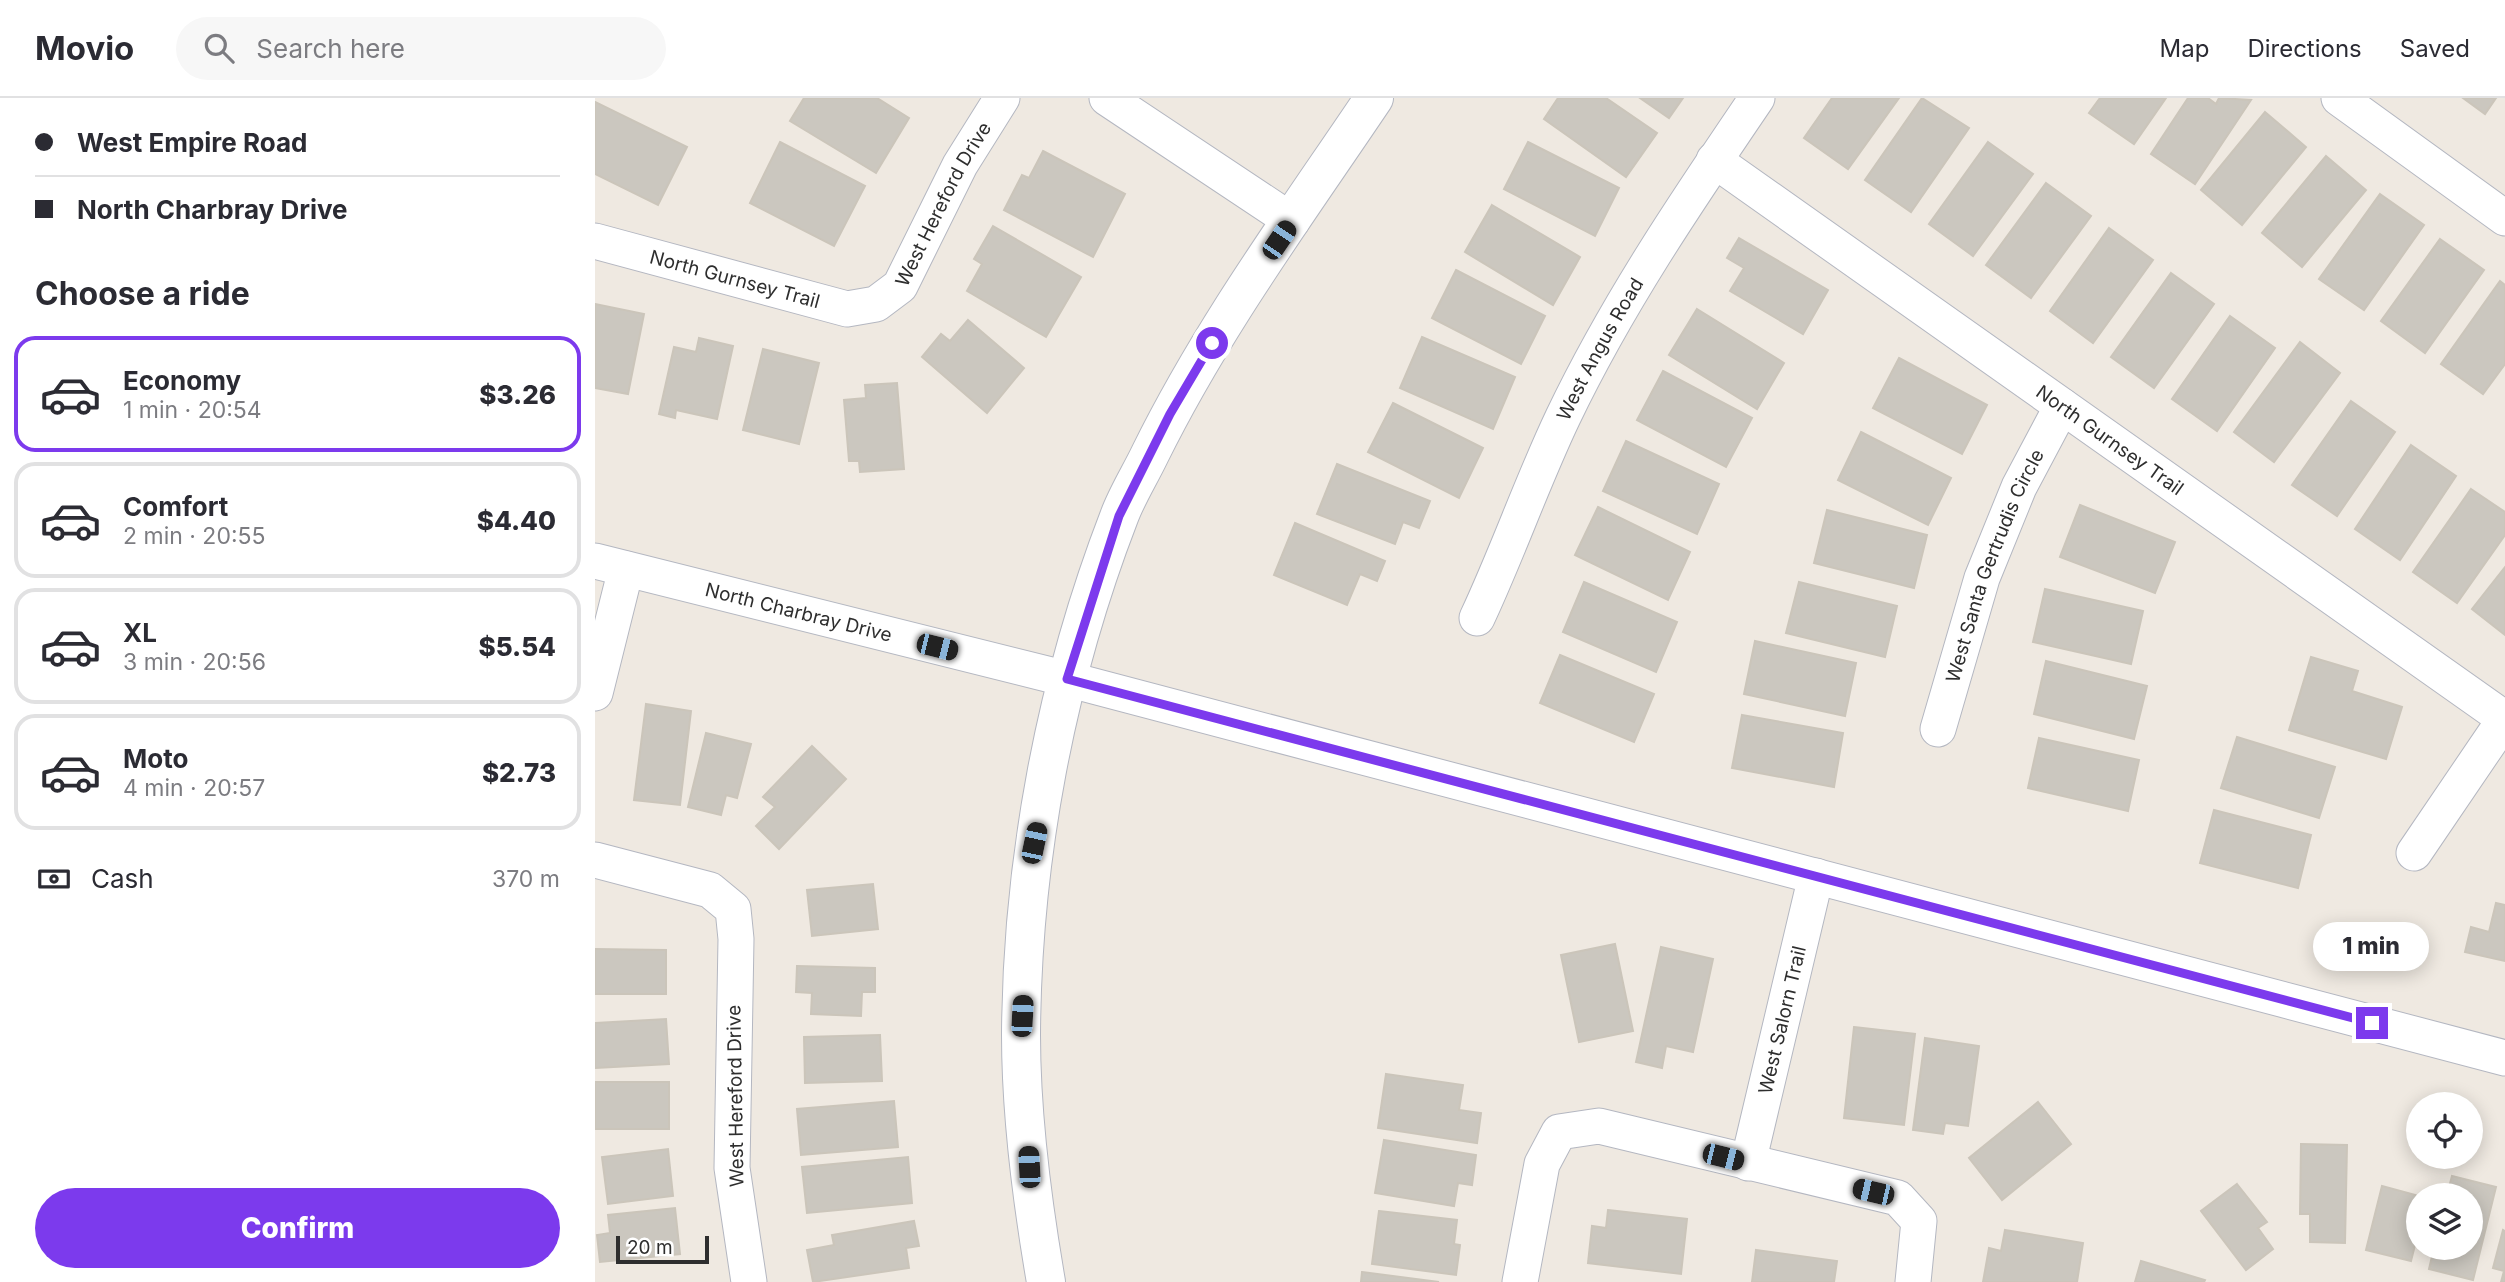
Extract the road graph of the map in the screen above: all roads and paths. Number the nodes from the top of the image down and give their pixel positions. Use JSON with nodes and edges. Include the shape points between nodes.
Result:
{"nodes":[{"id":1,"x":1002,"y":98,"type":"edge"},
{"id":2,"x":1107,"y":98,"type":"edge"},
{"id":3,"x":1374,"y":98,"type":"edge"},
{"id":4,"x":1757,"y":98,"type":"edge"},
{"id":5,"x":2339,"y":98,"type":"edge"},
{"id":6,"x":1714,"y":160,"type":"junction"},
{"id":7,"x":2505,"y":218,"type":"edge"},
{"id":8,"x":1292,"y":221,"type":"junction"},
{"id":9,"x":595,"y":241,"type":"edge"},
{"id":10,"x":876,"y":304,"type":"joint"},
{"id":11,"x":2062,"y":406,"type":"junction"},
{"id":12,"x":611,"y":565,"type":"edge"},
{"id":13,"x":1477,"y":618,"type":"dead end"},
{"id":14,"x":1067,"y":679,"type":"junction"},
{"id":15,"x":595,"y":693,"type":"edge"},
{"id":16,"x":2505,"y":719,"type":"edge"},
{"id":17,"x":1938,"y":729,"type":"dead end"},
{"id":18,"x":2414,"y":853,"type":"dead end"},
{"id":19,"x":595,"y":860,"type":"edge"},
{"id":20,"x":1816,"y":876,"type":"junction"},
{"id":21,"x":2505,"y":1058,"type":"edge"},
{"id":22,"x":1748,"y":1163,"type":"junction"},
{"id":23,"x":749,"y":1282,"type":"edge"},
{"id":24,"x":1046,"y":1282,"type":"edge"},
{"id":25,"x":1520,"y":1282,"type":"edge"},
{"id":26,"x":1913,"y":1282,"type":"edge"}],
"edges":[{"from":1,"to":10,"type":"street","name":"West Hereford Drive","via":[[960,165],[900,286]]},
{"from":2,"to":8,"type":"street"},
{"from":3,"to":8,"type":"street"},
{"from":4,"to":6,"type":"street","name":"West Angus Road"},
{"from":5,"to":7,"type":"street"},
{"from":6,"to":11,"type":"street","name":"North Gurnsey Trail"},
{"from":6,"to":13,"type":"street","name":"West Angus Road","via":[[1624,301],[1575,394]]},
{"from":8,"to":14,"type":"street","via":[[1170,414],[1119,516]]},
{"from":9,"to":10,"type":"street","name":"North Gurnsey Trail","via":[[846,309]]},
{"from":11,"to":16,"type":"street","name":"North Gurnsey Trail"},
{"from":11,"to":17,"type":"street","name":"West Santa Gertrudis Circle","via":[[2019,487],[1982,578]]},
{"from":12,"to":14,"type":"street","name":"North Charbray Drive"},
{"from":12,"to":15,"type":"street"},
{"from":14,"to":20,"type":"street","name":"North Charbray Drive"},
{"from":14,"to":24,"type":"street","via":[[1034,843],[1021,1035],[1031,1193]]},
{"from":16,"to":18,"type":"street"},
{"from":19,"to":23,"type":"street","name":"West Hereford Drive","via":[[710,890],[733,909],[732,1168]]},
{"from":20,"to":21,"type":"street","name":"North Charbray Drive"},
{"from":20,"to":22,"type":"street","name":"West Salorn Trail"},
{"from":22,"to":25,"type":"street","via":[[1599,1126],[1559,1132],[1542,1164]]},
{"from":22,"to":26,"type":"street","via":[[1898,1198],[1919,1221]]}]}
